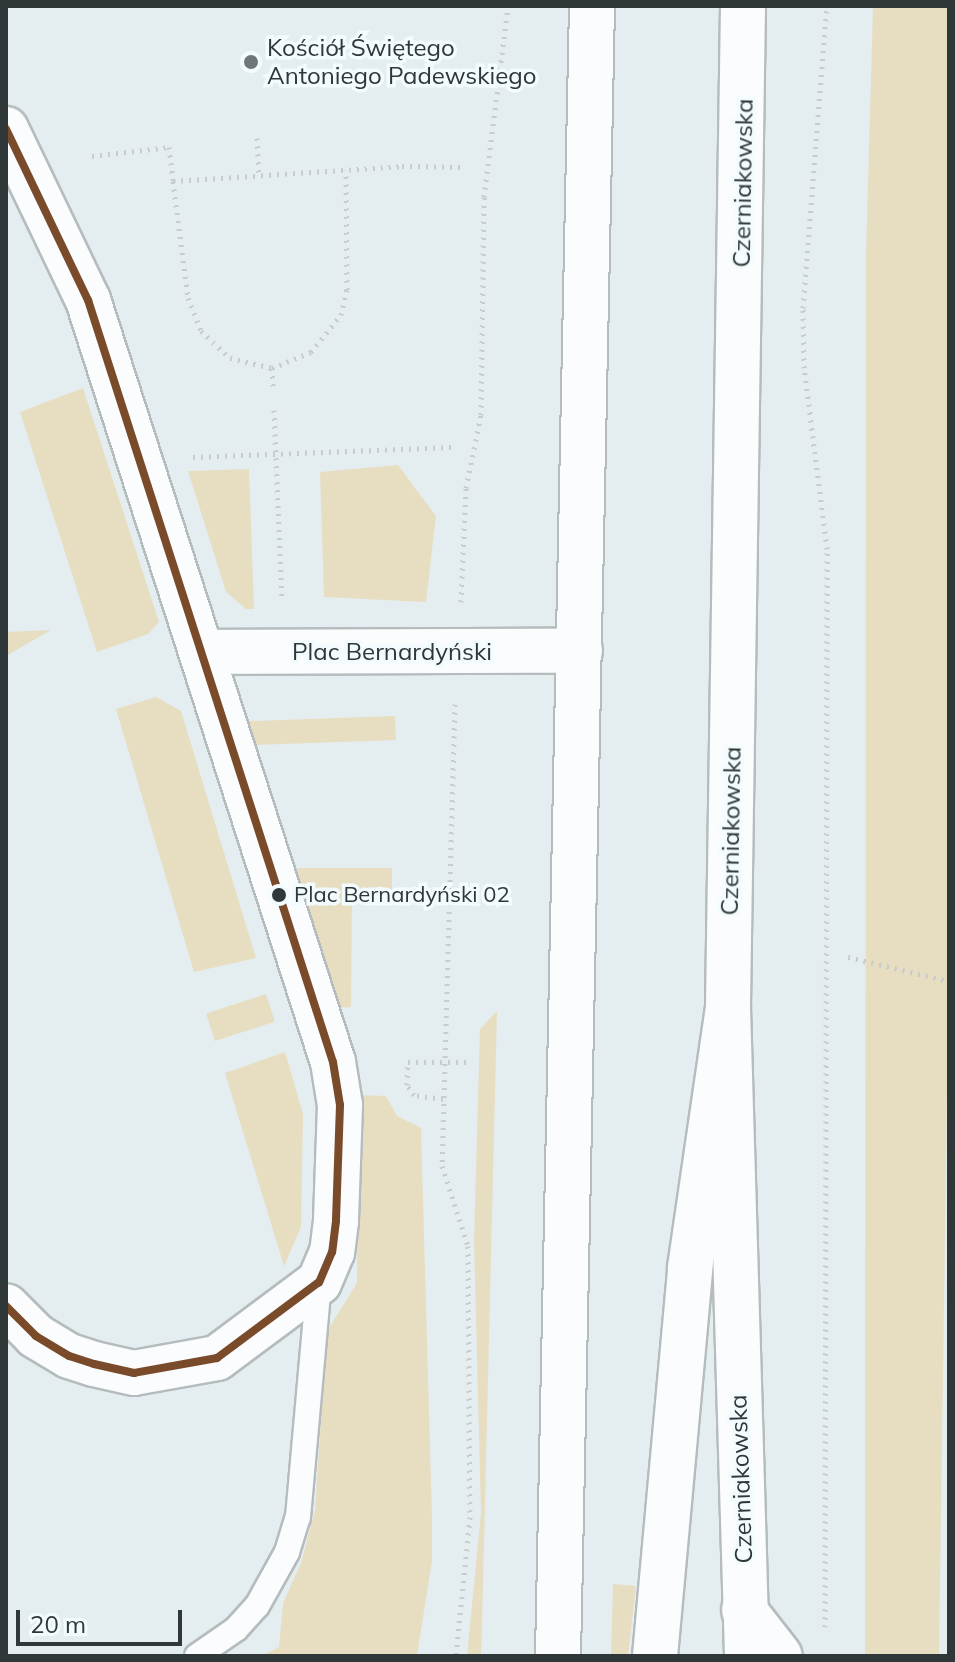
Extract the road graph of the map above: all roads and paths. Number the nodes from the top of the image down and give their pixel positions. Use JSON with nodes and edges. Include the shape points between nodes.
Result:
{"nodes":[{"id":1,"x":508,"y":6,"type":"edge"},
{"id":2,"x":592,"y":6,"type":"edge"},
{"id":3,"x":743,"y":6,"type":"edge"},
{"id":4,"x":827,"y":6,"type":"edge"},
{"id":5,"x":6,"y":129,"type":"edge"},
{"id":6,"x":257,"y":138,"type":"dead end"},
{"id":7,"x":92,"y":156,"type":"dead end"},
{"id":8,"x":463,"y":167,"type":"dead end"},
{"id":9,"x":346,"y":170,"type":"junction"},
{"id":10,"x":259,"y":175,"type":"junction"},
{"id":11,"x":173,"y":181,"type":"junction"},
{"id":12,"x":272,"y":368,"type":"junction"},
{"id":13,"x":273,"y":386,"type":"dead end"},
{"id":14,"x":274,"y":410,"type":"dead end"},
{"id":15,"x":452,"y":447,"type":"dead end"},
{"id":16,"x":276,"y":454,"type":"junction"},
{"id":17,"x":141,"y":460,"type":"junction"},
{"id":18,"x":461,"y":608,"type":"dead end"},
{"id":19,"x":580,"y":651,"type":"junction"},
{"id":20,"x":204,"y":652,"type":"junction"},
{"id":21,"x":284,"y":652,"type":"junction"},
{"id":22,"x":457,"y":693,"type":"dead end"},
{"id":23,"x":848,"y":957,"type":"dead end"},
{"id":24,"x":949,"y":981,"type":"edge"},
{"id":25,"x":728,"y":1008,"type":"junction"},
{"id":26,"x":444,"y":1061,"type":"junction"},
{"id":27,"x":468,"y":1062,"type":"dead end"},
{"id":28,"x":443,"y":1099,"type":"junction"},
{"id":29,"x":319,"y":1282,"type":"junction"},
{"id":30,"x":6,"y":1306,"type":"edge"},
{"id":31,"x":744,"y":1610,"type":"junction"},
{"id":32,"x":825,"y":1640,"type":"dead end"},
{"id":33,"x":197,"y":1656,"type":"edge"},
{"id":34,"x":456,"y":1656,"type":"edge"},
{"id":35,"x":558,"y":1656,"type":"edge"},
{"id":36,"x":655,"y":1656,"type":"edge"},
{"id":37,"x":747,"y":1656,"type":"edge"},
{"id":38,"x":780,"y":1656,"type":"edge"}],
"edges":[{"from":1,"to":18,"type":"path","via":[[484,197],[481,415],[466,488]]},
{"from":2,"to":19,"type":"main road"},
{"from":3,"to":25,"type":"main road","name":"Czerniakowska"},
{"from":4,"to":32,"type":"path","via":[[803,308],[804,368],[827,549]]},
{"from":5,"to":17,"type":"main road","via":[[88,300]]},
{"from":6,"to":10,"type":"path"},
{"from":7,"to":11,"type":"path","via":[[169,147]]},
{"from":8,"to":9,"type":"path"},
{"from":9,"to":10,"type":"path"},
{"from":9,"to":12,"type":"path","via":[[347,290],[341,315],[311,352]]},
{"from":10,"to":11,"type":"path"},
{"from":11,"to":12,"type":"path","via":[[188,298],[201,331],[230,358]]},
{"from":12,"to":13,"type":"path"},
{"from":14,"to":16,"type":"path"},
{"from":15,"to":16,"type":"path"},
{"from":16,"to":17,"type":"path"},
{"from":16,"to":21,"type":"path"},
{"from":17,"to":20,"type":"main road"},
{"from":19,"to":21,"type":"main road","name":"Plac Bernardyński"},
{"from":19,"to":35,"type":"main road"},
{"from":20,"to":21,"type":"main road","name":"Plac Bernardyński"},
{"from":20,"to":29,"type":"main road","via":[[333,1062],[334,1237]]},
{"from":22,"to":26,"type":"path","via":[[451,732]]},
{"from":23,"to":24,"type":"path"},
{"from":25,"to":31,"type":"main road","name":"Czerniakowska"},
{"from":25,"to":36,"type":"main road","via":[[690,1268]]},
{"from":26,"to":27,"type":"path"},
{"from":26,"to":28,"type":"path"},
{"from":26,"to":28,"type":"path","via":[[408,1062],[407,1085],[414,1095]]},
{"from":28,"to":34,"type":"path","via":[[442,1166],[468,1246],[470,1556]]},
{"from":29,"to":30,"type":"main road","via":[[217,1358],[167,1371],[134,1373],[69,1356],[36,1336]]},
{"from":29,"to":33,"type":"lane","via":[[298,1517],[287,1552],[257,1606],[236,1629]]},
{"from":31,"to":37,"type":"main road","name":"Czerniakowska"},
{"from":31,"to":38,"type":"main road"}]}
